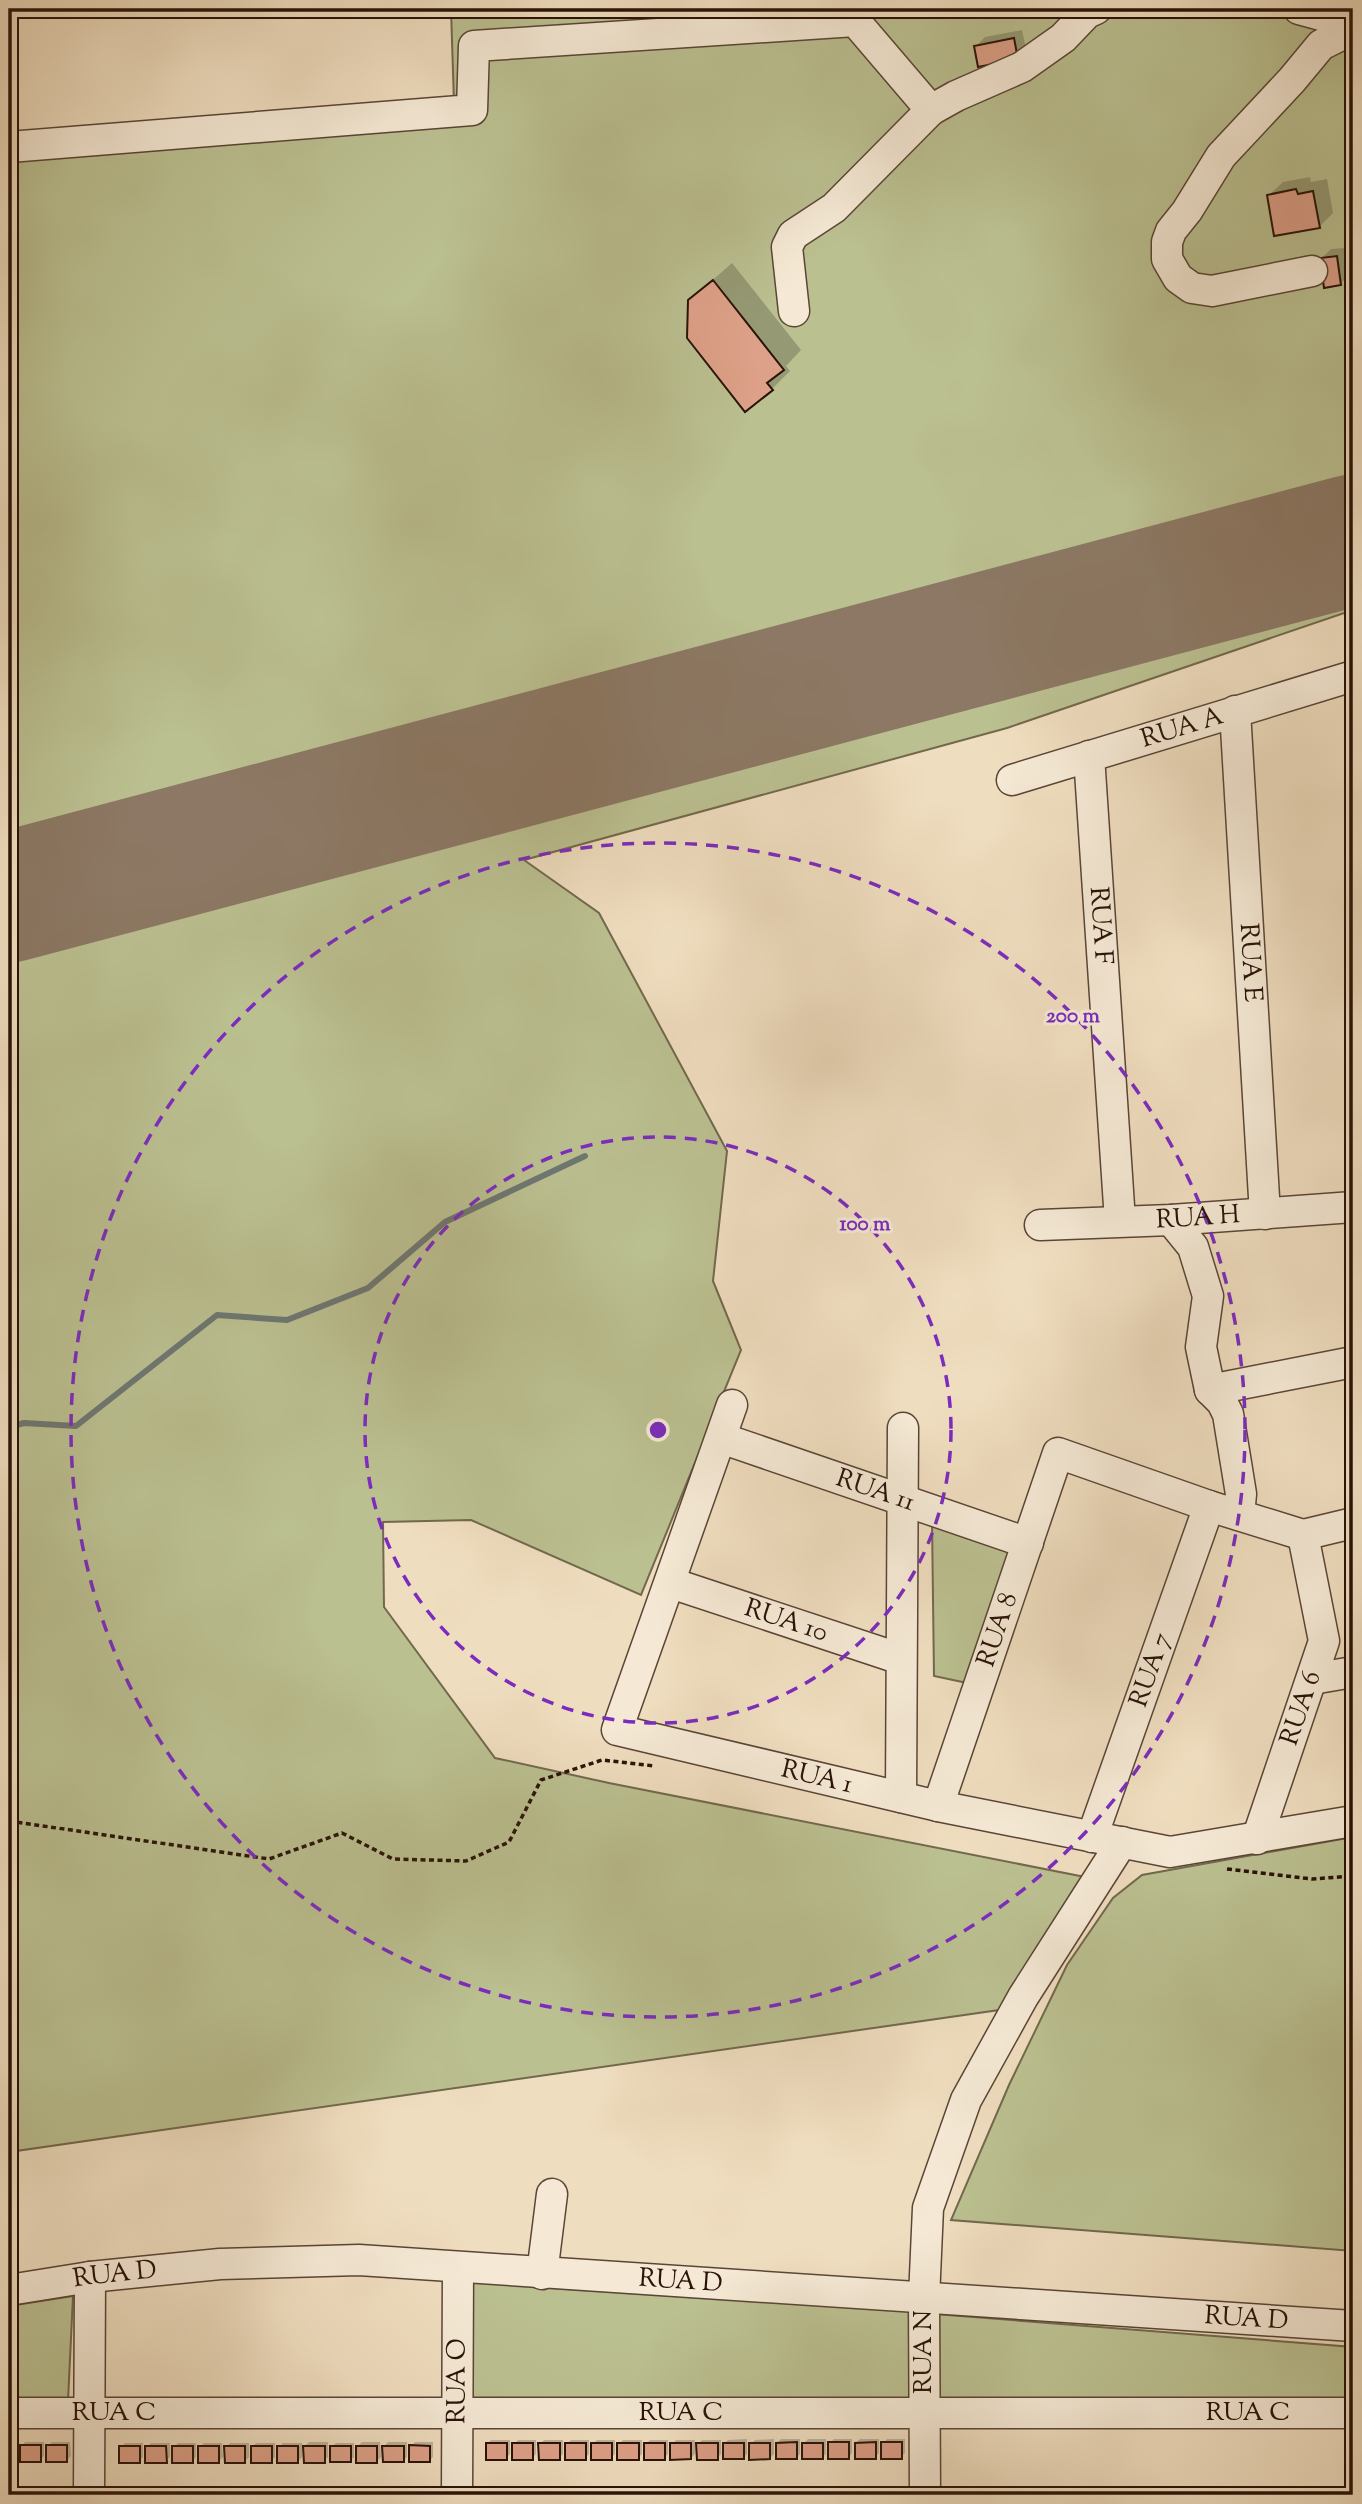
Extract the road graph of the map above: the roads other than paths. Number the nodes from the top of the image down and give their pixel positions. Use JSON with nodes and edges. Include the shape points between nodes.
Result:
{"nodes":[{"id":1,"x":1096,"y":9,"type":"edge"},
{"id":2,"x":1299,"y":9,"type":"edge"},
{"id":3,"x":1353,"y":28,"type":"edge"},
{"id":4,"x":931,"y":110,"type":"junction"},
{"id":5,"x":9,"y":147,"type":"edge"},
{"id":6,"x":1312,"y":271,"type":"dead end"},
{"id":7,"x":794,"y":311,"type":"dead end"},
{"id":8,"x":1353,"y":676,"type":"edge"},
{"id":9,"x":1235,"y":711,"type":"junction"},
{"id":10,"x":1089,"y":756,"type":"junction"},
{"id":11,"x":1012,"y":780,"type":"dead end"},
{"id":12,"x":1353,"y":1207,"type":"edge"},
{"id":13,"x":1265,"y":1214,"type":"junction"},
{"id":14,"x":1171,"y":1220,"type":"junction"},
{"id":15,"x":1121,"y":1222,"type":"junction"},
{"id":16,"x":1040,"y":1225,"type":"dead end"},
{"id":17,"x":1353,"y":1362,"type":"edge"},
{"id":18,"x":1210,"y":1390,"type":"junction"},
{"id":19,"x":732,"y":1405,"type":"dead end"},
{"id":20,"x":903,"y":1428,"type":"dead end"},
{"id":21,"x":721,"y":1438,"type":"junction"},
{"id":22,"x":903,"y":1501,"type":"junction"},
{"id":23,"x":1209,"y":1506,"type":"junction"},
{"id":24,"x":1240,"y":1515,"type":"junction"},
{"id":25,"x":1353,"y":1523,"type":"edge"},
{"id":26,"x":1303,"y":1535,"type":"junction"},
{"id":27,"x":1028,"y":1543,"type":"junction"},
{"id":28,"x":671,"y":1583,"type":"junction"},
{"id":29,"x":901,"y":1659,"type":"junction"},
{"id":30,"x":1353,"y":1672,"type":"edge"},
{"id":31,"x":1312,"y":1679,"type":"junction"},
{"id":32,"x":901,"y":1797,"type":"junction"},
{"id":33,"x":937,"y":1806,"type":"junction"},
{"id":34,"x":1353,"y":1821,"type":"edge"},
{"id":35,"x":1092,"y":1837,"type":"junction"},
{"id":36,"x":1257,"y":1839,"type":"junction"},
{"id":37,"x":1122,"y":1842,"type":"junction"},
{"id":38,"x":552,"y":2194,"type":"dead end"},
{"id":39,"x":458,"y":2268,"type":"junction"},
{"id":40,"x":542,"y":2274,"type":"junction"},
{"id":41,"x":90,"y":2277,"type":"junction"},
{"id":42,"x":9,"y":2290,"type":"edge"},
{"id":43,"x":925,"y":2298,"type":"junction"},
{"id":44,"x":1353,"y":2326,"type":"edge"},
{"id":45,"x":924,"y":2412,"type":"junction"},
{"id":46,"x":9,"y":2413,"type":"edge"},
{"id":47,"x":1353,"y":2413,"type":"edge"},
{"id":48,"x":89,"y":2414,"type":"junction"},
{"id":49,"x":458,"y":2415,"type":"junction"},
{"id":50,"x":89,"y":2495,"type":"edge"},
{"id":51,"x":457,"y":2495,"type":"edge"},
{"id":52,"x":925,"y":2495,"type":"edge"}],
"edges":[{"from":1,"to":4,"type":"street","via":[[1022,67]]},
{"from":2,"to":3,"type":"street"},
{"from":3,"to":6,"type":"street","via":[[1321,45],[1221,156],[1167,242],[1167,259],[1178,278],[1192,288],[1212,291]]},
{"from":4,"to":5,"type":"street","via":[[855,22],[474,46],[472,110]]},
{"from":4,"to":7,"type":"street","via":[[834,208],[793,235],[787,247]]},
{"from":8,"to":9,"type":"street","name":"RUA A"},
{"from":9,"to":10,"type":"street","name":"RUA A"},
{"from":9,"to":13,"type":"street","name":"RUA E"},
{"from":10,"to":11,"type":"street","name":"RUA A"},
{"from":10,"to":15,"type":"street","name":"RUA F"},
{"from":12,"to":13,"type":"street","name":"RUA H"},
{"from":13,"to":14,"type":"street","name":"RUA H"},
{"from":14,"to":15,"type":"street","name":"RUA H"},
{"from":14,"to":18,"type":"street","via":[[1192,1247],[1208,1296],[1201,1347]]},
{"from":15,"to":16,"type":"street","name":"RUA H"},
{"from":17,"to":18,"type":"street"},
{"from":18,"to":24,"type":"street","via":[[1228,1414]]},
{"from":19,"to":21,"type":"street","name":"RUA 1"},
{"from":20,"to":22,"type":"street"},
{"from":21,"to":22,"type":"street","name":"RUA 11"},
{"from":21,"to":28,"type":"street","name":"RUA 1"},
{"from":22,"to":27,"type":"street","name":"RUA 11"},
{"from":22,"to":29,"type":"street"},
{"from":23,"to":24,"type":"street"},
{"from":23,"to":27,"type":"street","name":"RUA 8","via":[[1058,1453]]},
{"from":23,"to":35,"type":"street","name":"RUA 7"},
{"from":24,"to":26,"type":"street"},
{"from":25,"to":26,"type":"street"},
{"from":26,"to":31,"type":"street","name":"RUA 6","via":[[1324,1641]]},
{"from":27,"to":33,"type":"street","name":"RUA 8"},
{"from":28,"to":29,"type":"street","name":"RUA 10"},
{"from":28,"to":32,"type":"street","name":"RUA 1","via":[[617,1730]]},
{"from":29,"to":32,"type":"street"},
{"from":30,"to":31,"type":"street"},
{"from":31,"to":36,"type":"street","name":"RUA 6"},
{"from":32,"to":33,"type":"street","name":"RUA 1"},
{"from":33,"to":35,"type":"street","name":"RUA 1"},
{"from":34,"to":36,"type":"street","name":"RUA 1"},
{"from":35,"to":37,"type":"street","name":"RUA 1"},
{"from":36,"to":37,"type":"street","name":"RUA 1","via":[[1170,1852]]},
{"from":37,"to":43,"type":"street","name":"RUA N","via":[[1023,1997],[966,2100],[928,2208]]},
{"from":38,"to":40,"type":"street"},
{"from":39,"to":40,"type":"street","name":"RUA D"},
{"from":39,"to":41,"type":"street","name":"RUA D","via":[[359,2260],[220,2264]]},
{"from":39,"to":49,"type":"street","name":"RUA O"},
{"from":40,"to":43,"type":"street","name":"RUA D"},
{"from":41,"to":42,"type":"street","name":"RUA D"},
{"from":41,"to":48,"type":"street"},
{"from":43,"to":44,"type":"street","name":"RUA D"},
{"from":43,"to":45,"type":"street","name":"RUA N"},
{"from":45,"to":47,"type":"street","name":"RUA C"},
{"from":45,"to":49,"type":"street","name":"RUA C"},
{"from":45,"to":52,"type":"street","name":"RUA N"},
{"from":46,"to":48,"type":"street","name":"RUA C"},
{"from":48,"to":49,"type":"street","name":"RUA C"},
{"from":48,"to":50,"type":"street"},
{"from":49,"to":51,"type":"street","name":"RUA O"}]}
